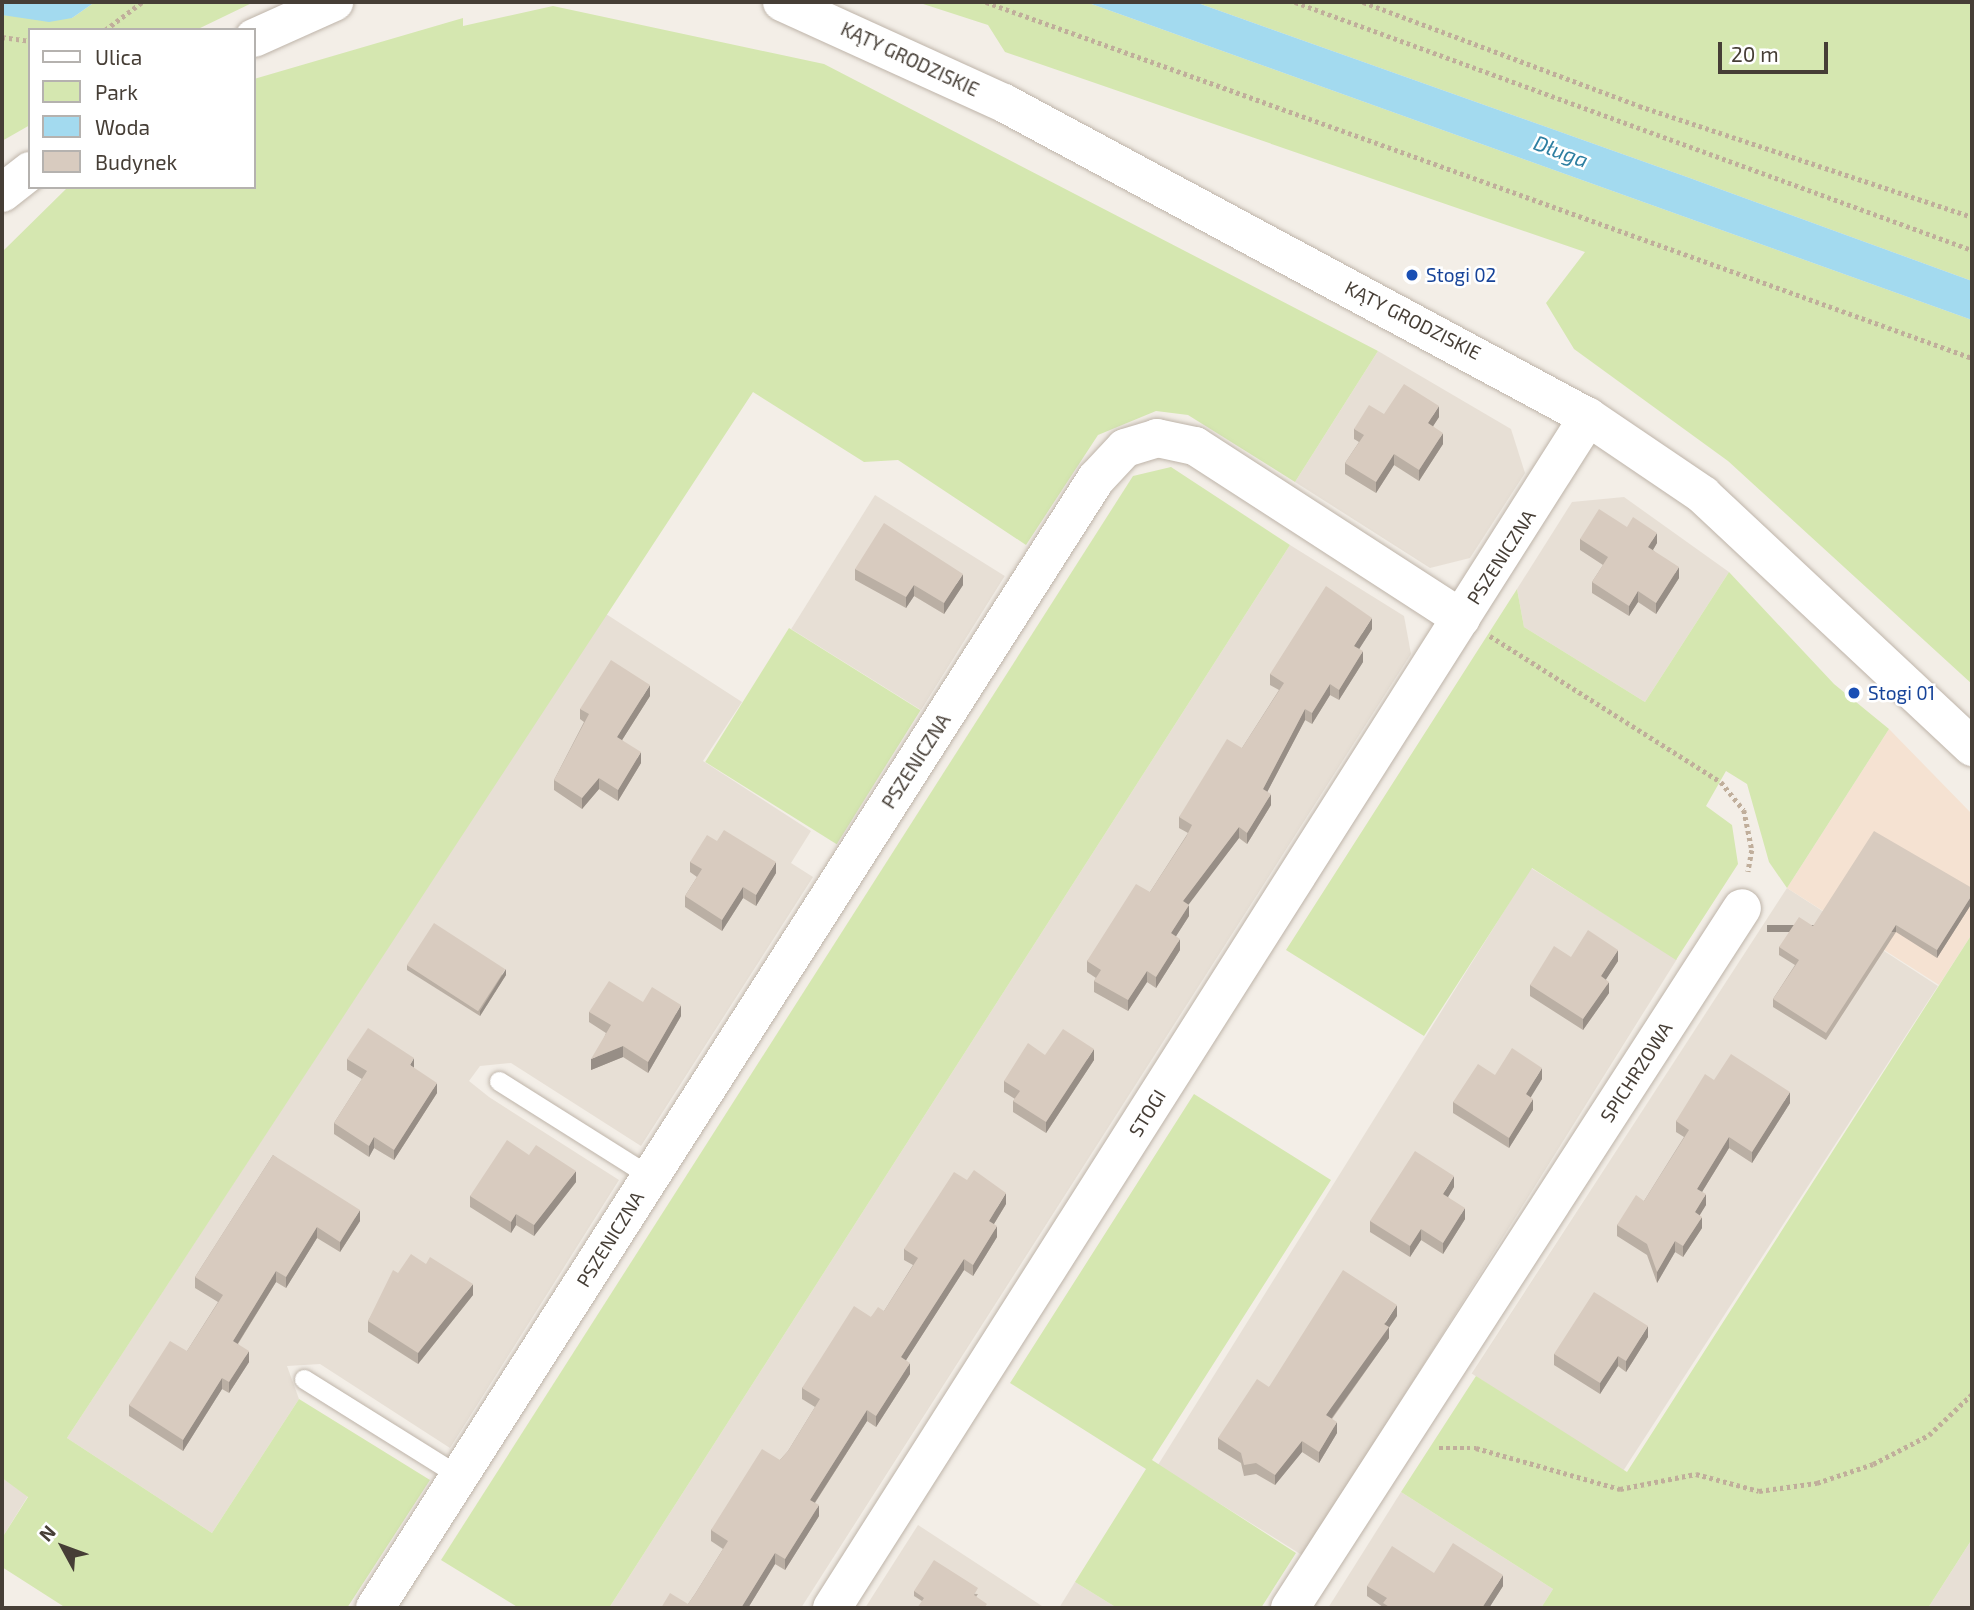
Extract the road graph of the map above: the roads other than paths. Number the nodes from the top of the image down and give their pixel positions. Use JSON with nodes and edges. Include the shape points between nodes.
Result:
{"nodes":[{"id":1,"x":334,"y":2,"type":"edge"},
{"id":2,"x":782,"y":2,"type":"edge"},
{"id":3,"x":256,"y":37,"type":"edge"},
{"id":4,"x":28,"y":173,"type":"edge"},
{"id":5,"x":2,"y":193,"type":"edge"},
{"id":6,"x":1588,"y":417,"type":"junction"},
{"id":7,"x":1461,"y":618,"type":"junction"},
{"id":8,"x":1972,"y":747,"type":"edge"},
{"id":9,"x":1742,"y":908,"type":"road end"},
{"id":10,"x":499,"y":1081,"type":"dead end"},
{"id":11,"x":650,"y":1176,"type":"junction"},
{"id":12,"x":304,"y":1379,"type":"dead end"},
{"id":13,"x":459,"y":1476,"type":"junction"},
{"id":14,"x":374,"y":1608,"type":"edge"},
{"id":15,"x":832,"y":1608,"type":"edge"},
{"id":16,"x":1290,"y":1608,"type":"edge"}],
"edges":[{"from":1,"to":3,"type":"street"},
{"from":2,"to":6,"type":"street","name":"KĄTY GRODZISKIE","via":[[1004,103]]},
{"from":4,"to":5,"type":"street"},
{"from":6,"to":7,"type":"street","name":"PSZENICZNA"},
{"from":6,"to":8,"type":"street","name":"KĄTY GRODZISKIE","via":[[1703,495]]},
{"from":7,"to":11,"type":"street","name":"PSZENICZNA","via":[[1195,446],[1157,438],[1125,448],[1097,479]]},
{"from":7,"to":15,"type":"street","name":"STOGI"},
{"from":9,"to":16,"type":"street","name":"SPICHRZOWA"},
{"from":10,"to":11,"type":"lane"},
{"from":11,"to":13,"type":"street","name":"PSZENICZNA"},
{"from":12,"to":13,"type":"lane"},
{"from":13,"to":14,"type":"street","name":"PSZENICZNA"}]}
